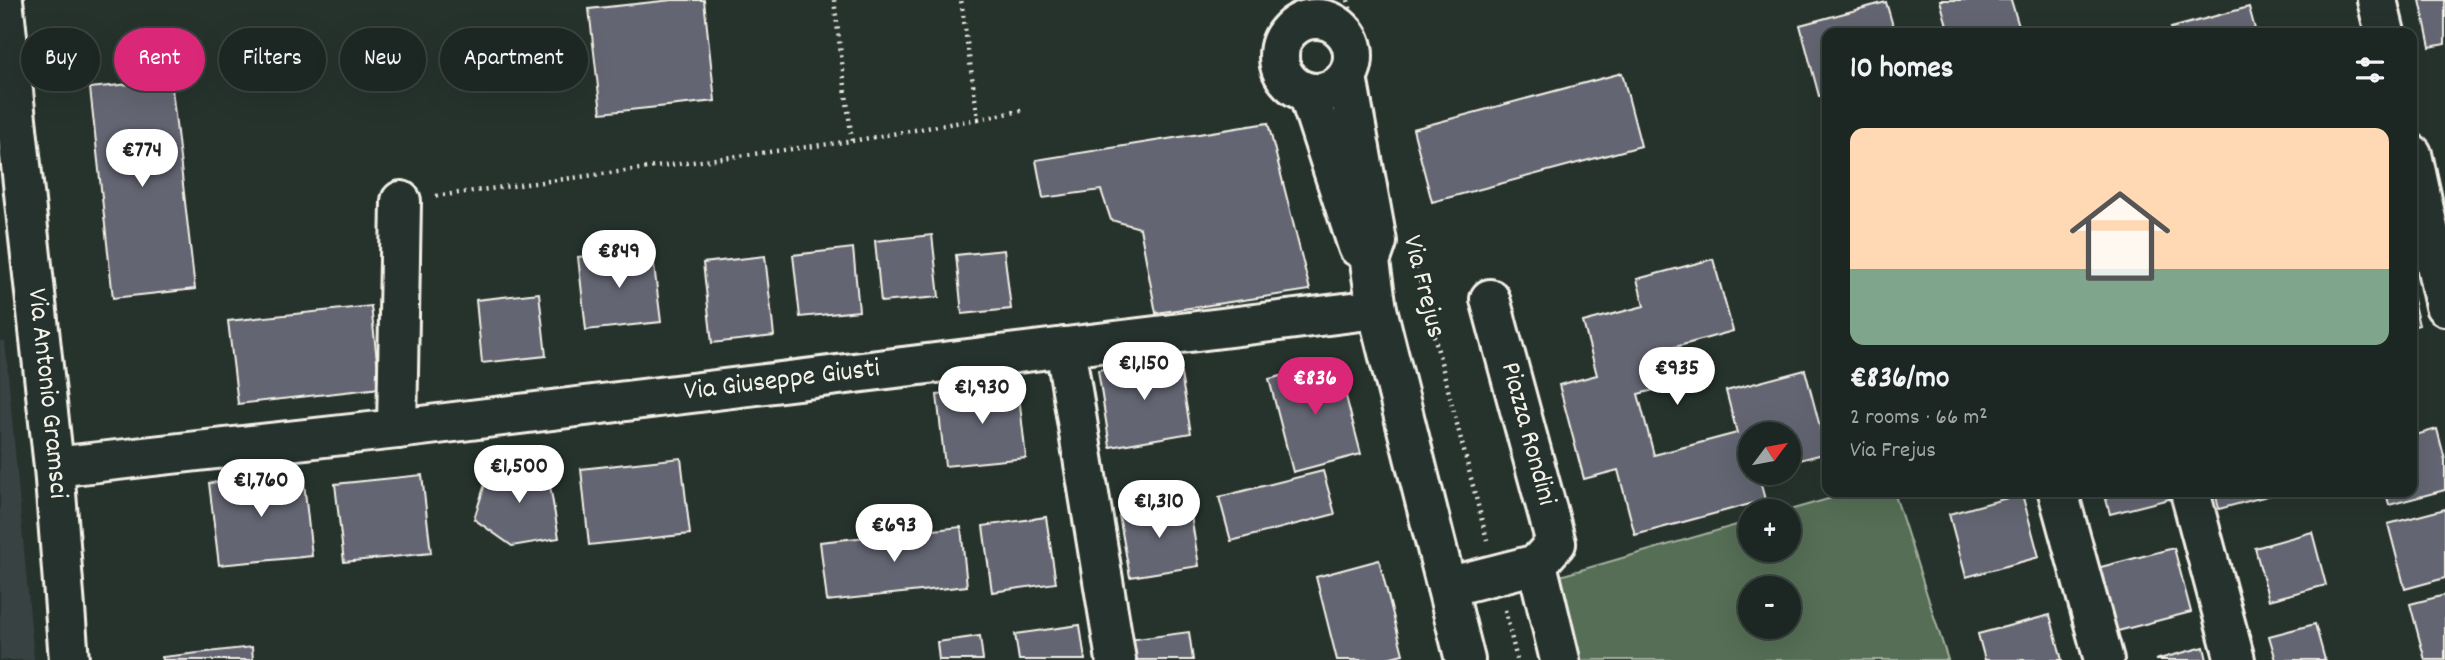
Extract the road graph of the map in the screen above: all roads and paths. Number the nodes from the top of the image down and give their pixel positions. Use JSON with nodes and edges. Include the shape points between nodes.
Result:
{"nodes":[{"id":1,"x":3,"y":0,"type":"edge"},
{"id":2,"x":834,"y":0,"type":"edge"},
{"id":3,"x":961,"y":0,"type":"edge"},
{"id":4,"x":2377,"y":0,"type":"edge"},
{"id":5,"x":1287,"y":15,"type":"edge"},
{"id":6,"x":2384,"y":28,"type":"edge"},
{"id":7,"x":1344,"y":30,"type":"edge"},
{"id":8,"x":1308,"y":93,"type":"junction"},
{"id":9,"x":1026,"y":110,"type":"dead end"},
{"id":10,"x":978,"y":118,"type":"junction"},
{"id":11,"x":852,"y":141,"type":"junction"},
{"id":12,"x":2417,"y":177,"type":"edge"},
{"id":13,"x":401,"y":201,"type":"joint"},
{"id":14,"x":1412,"y":250,"type":"dead end"},
{"id":15,"x":1370,"y":262,"type":"junction"},
{"id":16,"x":1490,"y":299,"type":"dead end"},
{"id":17,"x":2445,"y":306,"type":"edge"},
{"id":18,"x":1377,"y":309,"type":"junction"},
{"id":19,"x":1065,"y":347,"type":"junction"},
{"id":20,"x":397,"y":429,"type":"junction"},
{"id":21,"x":54,"y":467,"type":"junction"},
{"id":22,"x":2059,"y":497,"type":"edge"},
{"id":23,"x":2191,"y":497,"type":"edge"},
{"id":24,"x":1537,"y":564,"type":"junction"},
{"id":25,"x":1496,"y":574,"type":"junction"},
{"id":26,"x":1447,"y":587,"type":"junction"},
{"id":27,"x":69,"y":660,"type":"edge"},
{"id":28,"x":1116,"y":660,"type":"edge"},
{"id":29,"x":1465,"y":660,"type":"edge"},
{"id":30,"x":1517,"y":660,"type":"edge"},
{"id":31,"x":1560,"y":660,"type":"edge"},
{"id":32,"x":2104,"y":660,"type":"edge"},
{"id":33,"x":2235,"y":660,"type":"edge"}],
"edges":[{"from":1,"to":21,"type":"street","name":"Via Antonio Gramsci"},
{"from":2,"to":11,"type":"path"},
{"from":3,"to":10,"type":"path"},
{"from":4,"to":6,"type":"street"},
{"from":5,"to":7,"type":"street","via":[[1323,19]]},
{"from":5,"to":8,"type":"street","via":[[1279,63],[1294,87]]},
{"from":7,"to":8,"type":"street","via":[[1336,87]]},
{"from":7,"to":15,"type":"street","name":"Via Frejus","via":[[1377,242]]},
{"from":8,"to":15,"type":"street","name":"Via Frejus","via":[[1357,247]]},
{"from":9,"to":10,"type":"path"},
{"from":10,"to":11,"type":"path"},
{"from":11,"to":13,"type":"path"},
{"from":12,"to":17,"type":"street"},
{"from":13,"to":20,"type":"street"},
{"from":14,"to":25,"type":"path","name":"Via Frejus"},
{"from":15,"to":18,"type":"street","name":"Via Frejus"},
{"from":16,"to":24,"type":"street","name":"Piazza Rondini","via":[[1556,543]]},
{"from":18,"to":19,"type":"street","name":"Via Giuseppe Giusti"},
{"from":18,"to":26,"type":"street","name":"Via Frejus"},
{"from":19,"to":20,"type":"street","name":"Via Giuseppe Giusti"},
{"from":19,"to":28,"type":"street"},
{"from":20,"to":21,"type":"street","name":"Via Giuseppe Giusti"},
{"from":21,"to":27,"type":"street","name":"Via Antonio Gramsci"},
{"from":22,"to":32,"type":"street"},
{"from":23,"to":33,"type":"street"},
{"from":24,"to":25,"type":"street"},
{"from":24,"to":31,"type":"street"},
{"from":25,"to":26,"type":"street"},
{"from":25,"to":30,"type":"path","name":"Via Frejus"},
{"from":26,"to":29,"type":"street","name":"Via Frejus"}]}
